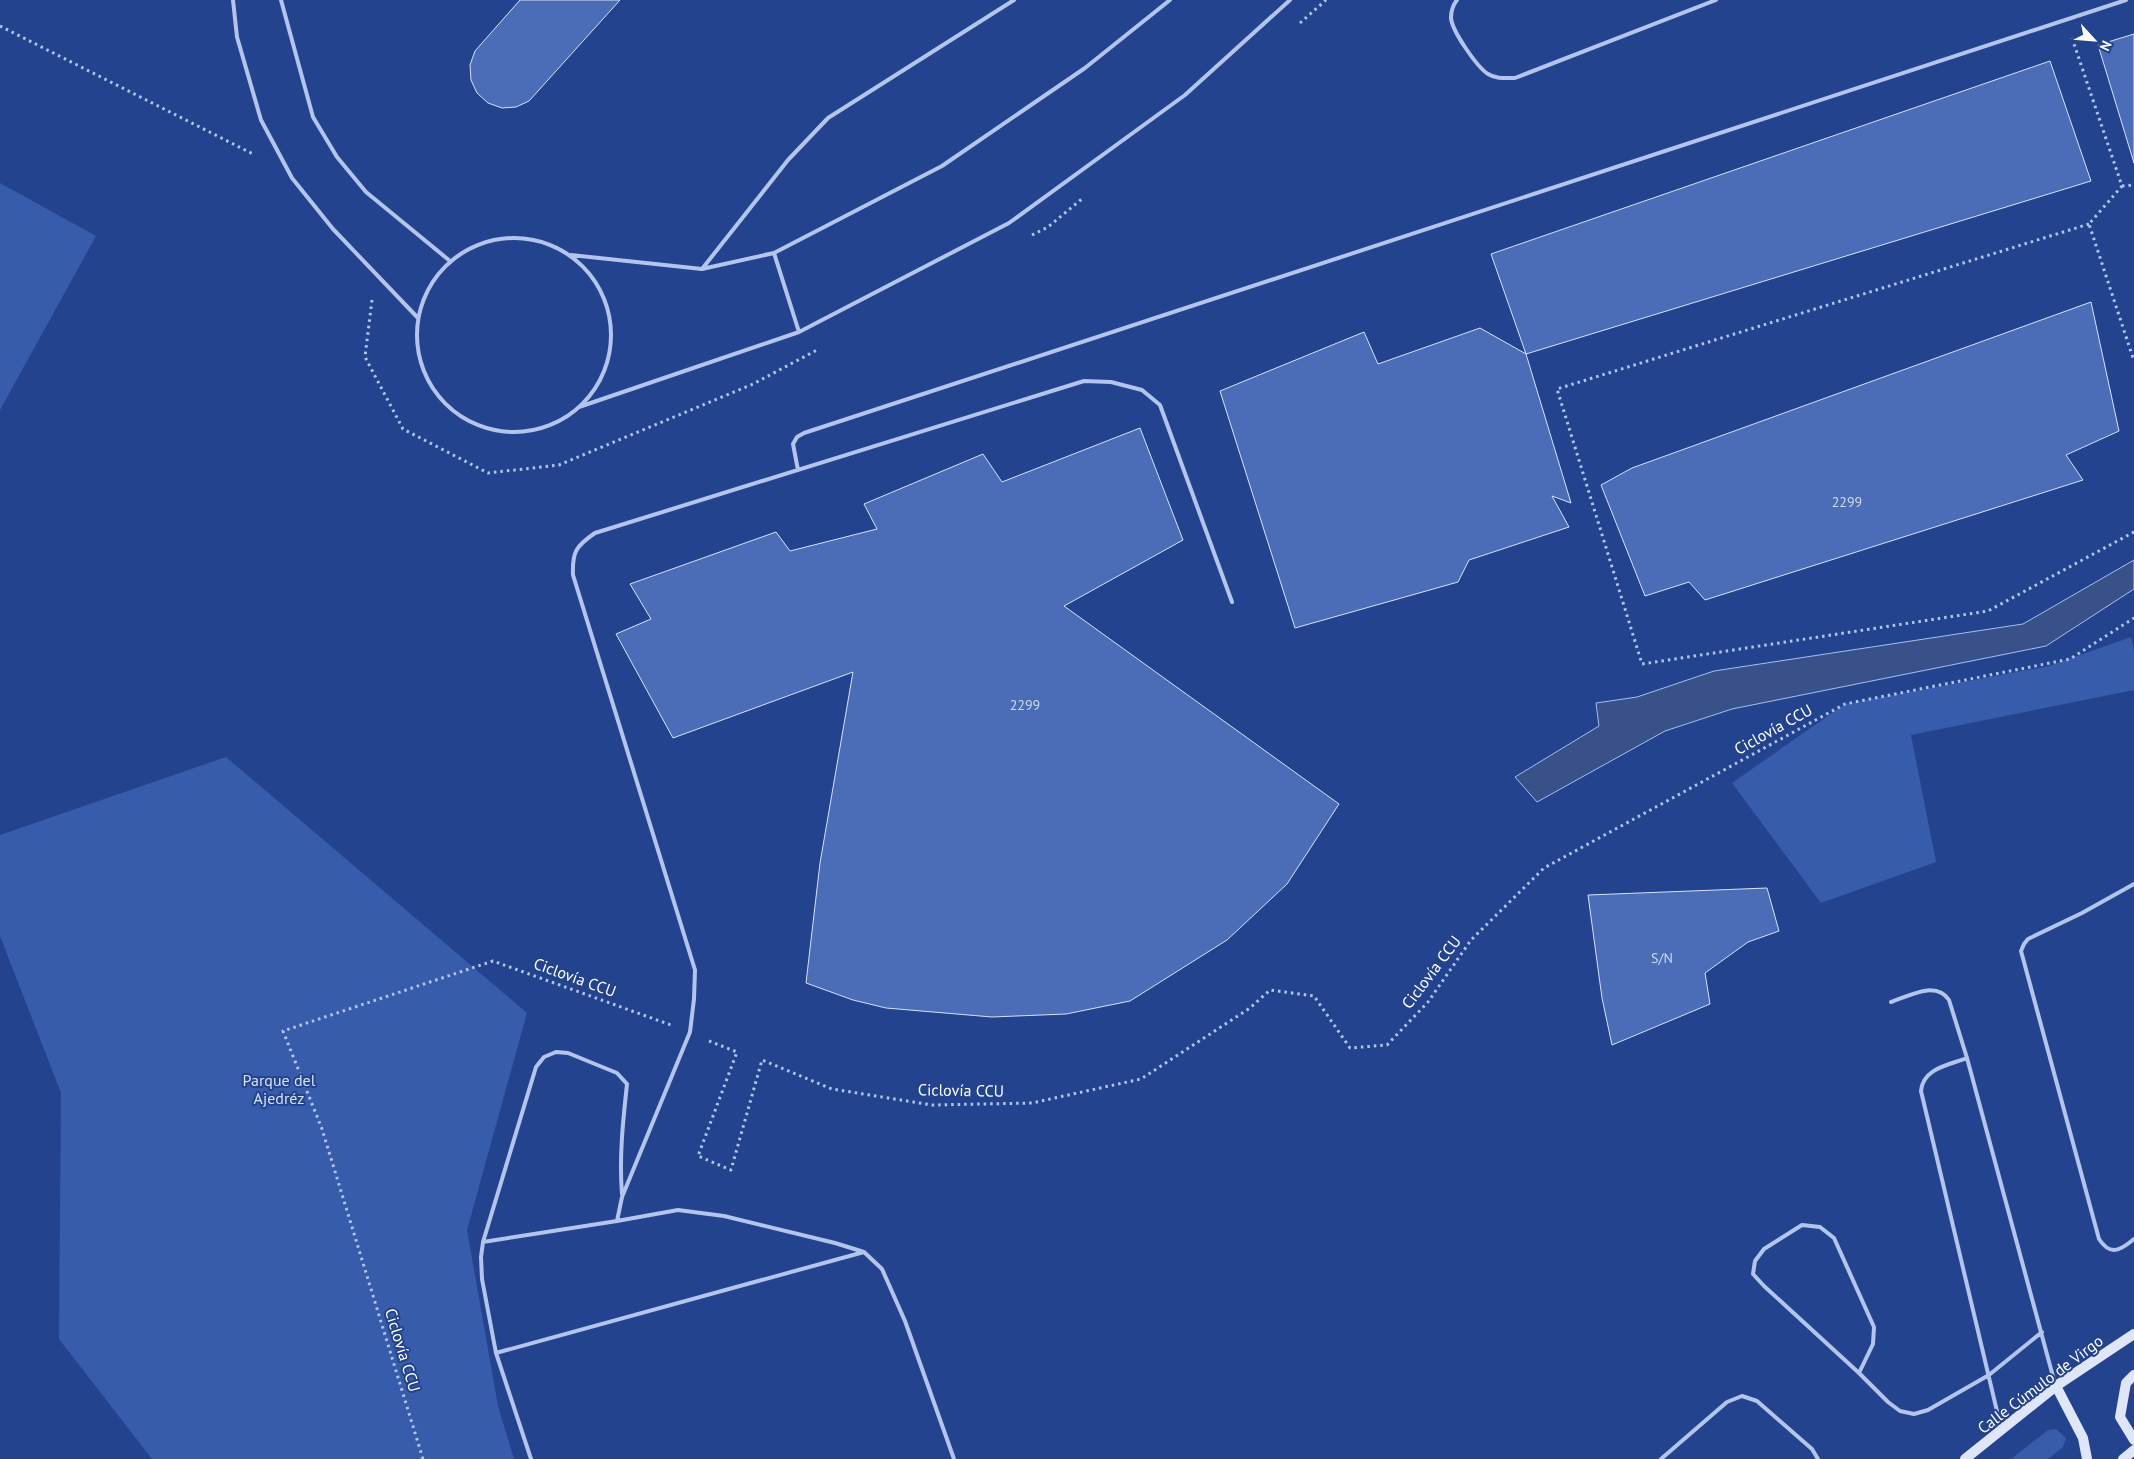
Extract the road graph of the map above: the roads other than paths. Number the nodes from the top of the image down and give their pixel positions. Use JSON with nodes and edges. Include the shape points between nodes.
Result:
{"nodes":[{"id":1,"x":233,"y":0,"type":"edge"},
{"id":2,"x":281,"y":0,"type":"edge"},
{"id":3,"x":1014,"y":0,"type":"edge"},
{"id":4,"x":1170,"y":0,"type":"edge"},
{"id":5,"x":1290,"y":0,"type":"edge"},
{"id":6,"x":1457,"y":0,"type":"edge"},
{"id":7,"x":1716,"y":0,"type":"edge"},
{"id":8,"x":2126,"y":0,"type":"edge"},
{"id":9,"x":774,"y":253,"type":"junction"},
{"id":10,"x":571,"y":255,"type":"junction"},
{"id":11,"x":450,"y":262,"type":"junction"},
{"id":12,"x":702,"y":269,"type":"junction"},
{"id":13,"x":418,"y":318,"type":"junction"},
{"id":14,"x":799,"y":332,"type":"junction"},
{"id":15,"x":580,"y":407,"type":"junction"},
{"id":16,"x":798,"y":470,"type":"junction"},
{"id":17,"x":1232,"y":602,"type":"dead end"},
{"id":18,"x":2134,"y":884,"type":"edge"},
{"id":19,"x":1891,"y":1002,"type":"dead end"},
{"id":20,"x":1967,"y":1058,"type":"junction"},
{"id":21,"x":622,"y":1197,"type":"junction"},
{"id":22,"x":617,"y":1221,"type":"junction"},
{"id":23,"x":2134,"y":1239,"type":"edge"},
{"id":24,"x":484,"y":1242,"type":"junction"},
{"id":25,"x":864,"y":1252,"type":"junction"},
{"id":26,"x":2042,"y":1332,"type":"junction"},
{"id":27,"x":2134,"y":1334,"type":"edge"},
{"id":28,"x":496,"y":1353,"type":"junction"},
{"id":29,"x":1860,"y":1373,"type":"junction"},
{"id":30,"x":1989,"y":1375,"type":"junction"},
{"id":31,"x":2134,"y":1375,"type":"edge"},
{"id":32,"x":2056,"y":1386,"type":"junction"},
{"id":33,"x":2001,"y":1430,"type":"junction"},
{"id":34,"x":2134,"y":1440,"type":"edge"},
{"id":35,"x":2134,"y":1450,"type":"edge"},
{"id":36,"x":532,"y":1459,"type":"edge"},
{"id":37,"x":954,"y":1459,"type":"edge"},
{"id":38,"x":1661,"y":1459,"type":"edge"},
{"id":39,"x":1818,"y":1459,"type":"edge"},
{"id":40,"x":1965,"y":1459,"type":"edge"},
{"id":41,"x":2087,"y":1459,"type":"edge"},
{"id":42,"x":2123,"y":1459,"type":"edge"}],
"edges":[{"from":1,"to":13,"type":"lane","via":[[237,37],[261,120],[292,178]]},
{"from":2,"to":11,"type":"lane","via":[[313,117],[337,156],[366,192]]},
{"from":3,"to":12,"type":"lane","via":[[828,118],[788,160]]},
{"from":4,"to":9,"type":"lane","via":[[1084,68],[942,166]]},
{"from":5,"to":14,"type":"lane","via":[[1185,95],[1009,223]]},
{"from":6,"to":7,"type":"lane","via":[[1451,19],[1456,32],[1479,65],[1488,74],[1501,79],[1514,78]]},
{"from":8,"to":16,"type":"lane","via":[[804,432],[793,444]]},
{"from":9,"to":12,"type":"lane"},
{"from":9,"to":14,"type":"lane"},
{"from":10,"to":11,"type":"lane","via":[[542,242],[509,237],[477,245]]},
{"from":10,"to":12,"type":"lane"},
{"from":10,"to":15,"type":"lane","via":[[596,284],[605,301],[611,329],[608,358],[598,384]]},
{"from":11,"to":13,"type":"lane","via":[[429,287]]},
{"from":13,"to":15,"type":"lane","via":[[418,349],[426,378],[443,403],[467,421],[496,431],[526,432],[554,424]]},
{"from":14,"to":15,"type":"lane"},
{"from":16,"to":17,"type":"lane","via":[[1084,381],[1112,382],[1142,390],[1160,405]]},
{"from":16,"to":21,"type":"lane","via":[[595,533],[581,543],[572,558],[573,575],[695,970],[690,1032]]},
{"from":18,"to":23,"type":"lane","via":[[2028,939],[2021,951],[2099,1239],[2105,1248],[2115,1250]]},
{"from":19,"to":20,"type":"lane","via":[[1928,990],[1944,993]]},
{"from":20,"to":26,"type":"lane"},
{"from":20,"to":30,"type":"lane","via":[[1925,1076],[1922,1091]]},
{"from":21,"to":22,"type":"lane"},
{"from":21,"to":24,"type":"lane","via":[[620,1169],[626,1084],[617,1073],[568,1053],[556,1052],[544,1057],[536,1067]]},
{"from":22,"to":24,"type":"lane"},
{"from":22,"to":25,"type":"lane","via":[[678,1210],[724,1216]]},
{"from":24,"to":28,"type":"lane","via":[[482,1279]]},
{"from":25,"to":28,"type":"lane"},
{"from":25,"to":37,"type":"lane","via":[[882,1269],[905,1321]]},
{"from":26,"to":30,"type":"lane"},
{"from":26,"to":32,"type":"lane"},
{"from":27,"to":32,"type":"main road","name":"Calle Cúmulo de Virgo"},
{"from":28,"to":36,"type":"lane"},
{"from":29,"to":29,"type":"lane","via":[[1873,1344],[1874,1328],[1834,1238],[1820,1227],[1802,1225],[1764,1249],[1755,1261],[1754,1274]]},
{"from":29,"to":30,"type":"lane","via":[[1888,1402],[1900,1411],[1914,1414],[1928,1410]]},
{"from":30,"to":33,"type":"lane"},
{"from":31,"to":34,"type":"main road","via":[[2126,1383],[2120,1417]]},
{"from":32,"to":33,"type":"main road","name":"Calle Cúmulo de Virgo"},
{"from":32,"to":41,"type":"main road","via":[[2083,1438]]},
{"from":33,"to":40,"type":"main road","name":"Calle Cúmulo de Virgo"},
{"from":35,"to":42,"type":"main road"},
{"from":38,"to":39,"type":"lane","via":[[1727,1402],[1742,1396],[1757,1401],[1812,1449]]}]}
